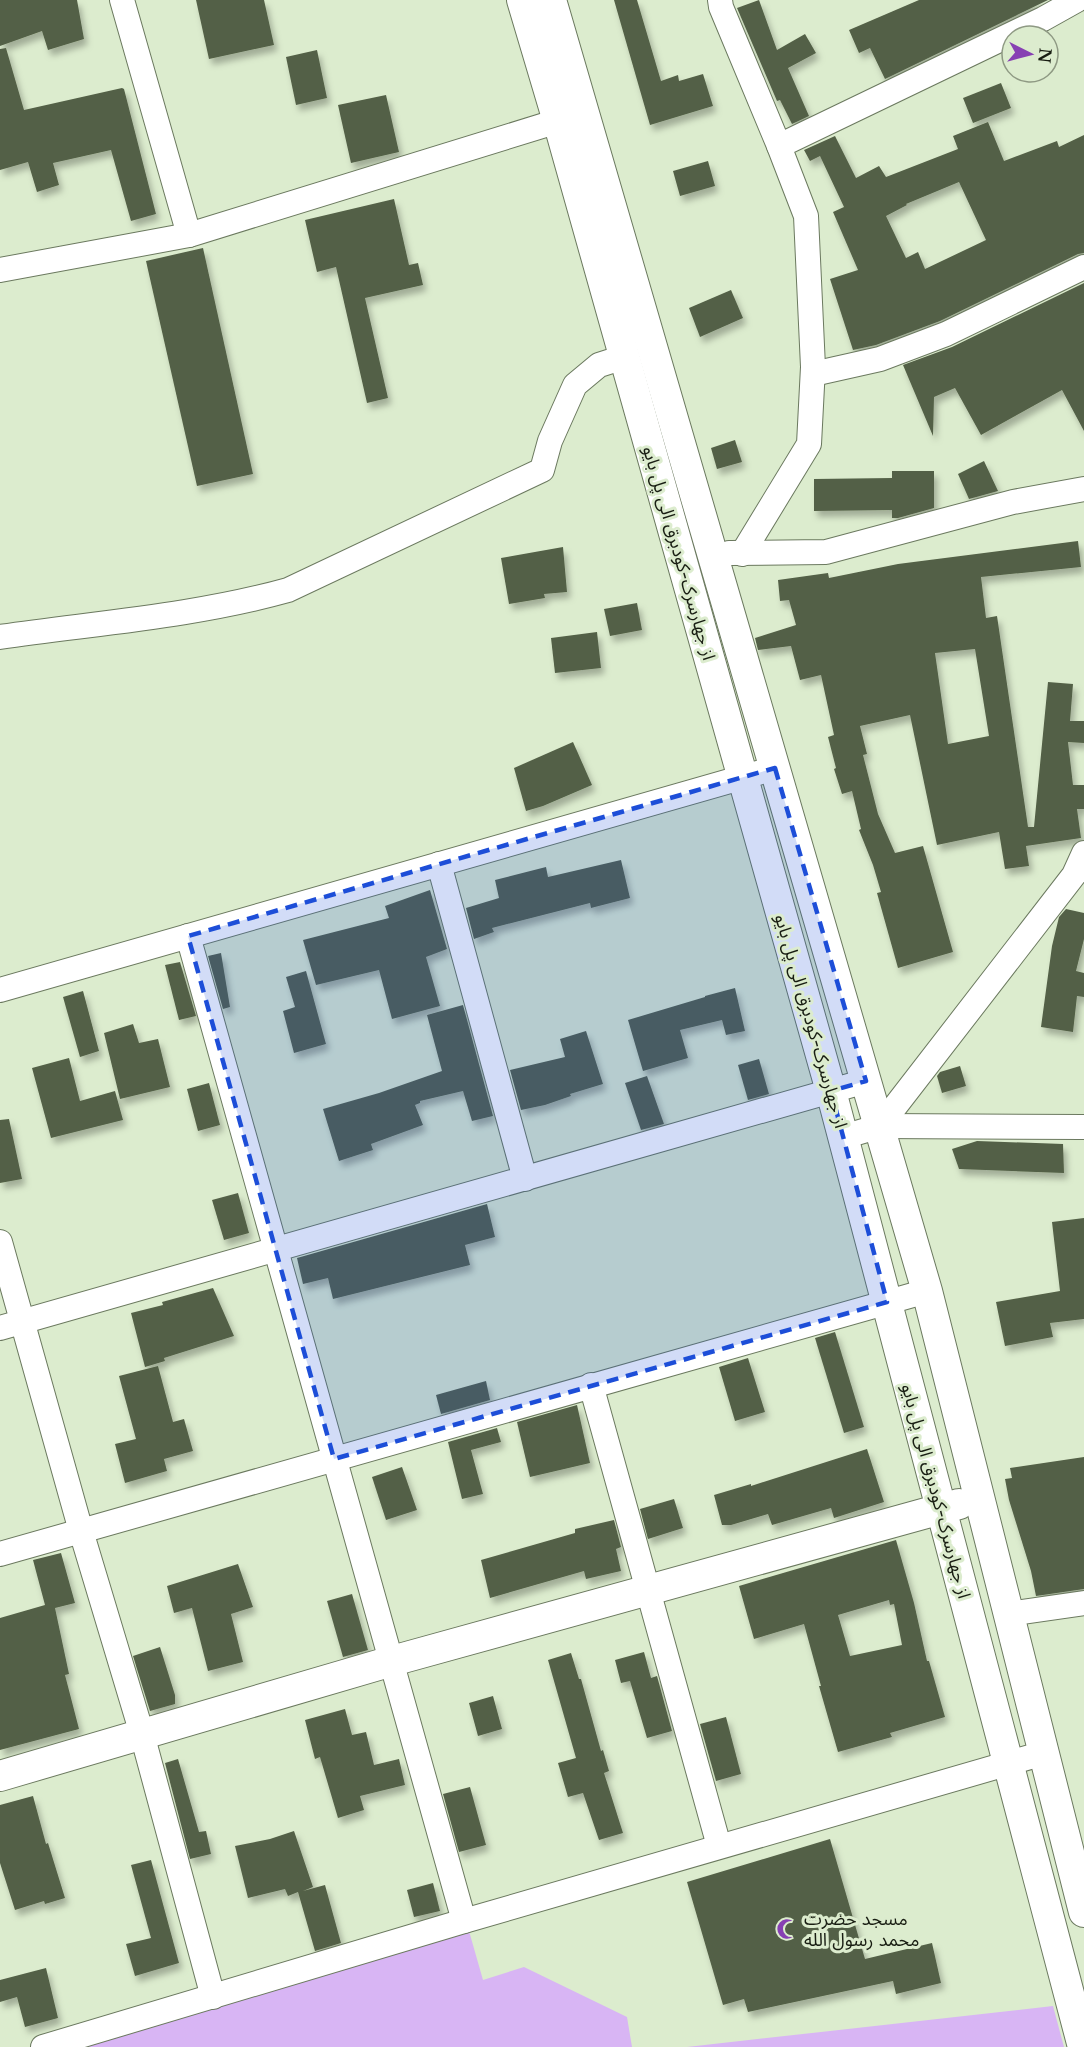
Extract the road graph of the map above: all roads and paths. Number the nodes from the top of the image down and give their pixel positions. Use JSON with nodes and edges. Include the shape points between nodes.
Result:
{"nodes":[{"id":1,"x":122,"y":0,"type":"edge"},
{"id":2,"x":522,"y":0,"type":"edge"},
{"id":3,"x":551,"y":0,"type":"edge"},
{"id":4,"x":1077,"y":0,"type":"edge"},
{"id":5,"x":726,"y":2,"type":"edge"},
{"id":6,"x":558,"y":121,"type":"junction"},
{"id":7,"x":779,"y":146,"type":"junction"},
{"id":8,"x":189,"y":235,"type":"junction"},
{"id":9,"x":1084,"y":267,"type":"edge"},
{"id":10,"x":0,"y":270,"type":"edge"},
{"id":11,"x":624,"y":357,"type":"junction"},
{"id":12,"x":813,"y":374,"type":"junction"},
{"id":13,"x":1084,"y":489,"type":"edge"},
{"id":14,"x":712,"y":552,"type":"junction"},
{"id":15,"x":742,"y":554,"type":"junction"},
{"id":16,"x":0,"y":637,"type":"edge"},
{"id":17,"x":775,"y":768,"type":"junction"},
{"id":18,"x":742,"y":777,"type":"junction"},
{"id":19,"x":1084,"y":853,"type":"edge"},
{"id":20,"x":438,"y":864,"type":"junction"},
{"id":21,"x":188,"y":936,"type":"junction"},
{"id":22,"x":0,"y":990,"type":"edge"},
{"id":23,"x":866,"y":1081,"type":"junction"},
{"id":24,"x":831,"y":1091,"type":"junction"},
{"id":25,"x":880,"y":1126,"type":"junction"},
{"id":26,"x":1084,"y":1127,"type":"edge"},
{"id":27,"x":843,"y":1137,"type":"junction"},
{"id":28,"x":525,"y":1179,"type":"junction"},
{"id":29,"x":0,"y":1242,"type":"edge"},
{"id":30,"x":276,"y":1249,"type":"junction"},
{"id":31,"x":927,"y":1291,"type":"junction"},
{"id":32,"x":887,"y":1302,"type":"junction"},
{"id":33,"x":11,"y":1325,"type":"edge"},
{"id":34,"x":591,"y":1385,"type":"junction"},
{"id":35,"x":334,"y":1459,"type":"junction"},
{"id":36,"x":980,"y":1498,"type":"junction"},
{"id":37,"x":941,"y":1509,"type":"junction"},
{"id":38,"x":81,"y":1531,"type":"junction"},
{"id":39,"x":0,"y":1554,"type":"edge"},
{"id":40,"x":648,"y":1591,"type":"junction"},
{"id":41,"x":1084,"y":1603,"type":"edge"},
{"id":42,"x":1009,"y":1614,"type":"junction"},
{"id":43,"x":392,"y":1660,"type":"junction"},
{"id":44,"x":142,"y":1734,"type":"junction"},
{"id":45,"x":1044,"y":1753,"type":"junction"},
{"id":46,"x":1008,"y":1763,"type":"junction"},
{"id":47,"x":0,"y":1776,"type":"edge"},
{"id":48,"x":719,"y":1846,"type":"junction"},
{"id":49,"x":1084,"y":1912,"type":"edge"},
{"id":50,"x":464,"y":1922,"type":"junction"},
{"id":51,"x":213,"y":1997,"type":"junction"},
{"id":52,"x":43,"y":2047,"type":"edge"},
{"id":53,"x":1083,"y":2047,"type":"edge"}],
"edges":[{"from":1,"to":8,"type":"street"},
{"from":2,"to":6,"type":"street","name":"از جهارسرک-کودبرق الی پل بایو"},
{"from":3,"to":14,"type":"street","name":"از جهارسرک-کودبرق الی پل بایو"},
{"from":4,"to":7,"type":"street"},
{"from":5,"to":7,"type":"street"},
{"from":6,"to":8,"type":"street"},
{"from":6,"to":11,"type":"street","name":"از جهارسرک-کودبرق الی پل بایو"},
{"from":7,"to":12,"type":"street","via":[[806,216]]},
{"from":8,"to":10,"type":"street"},
{"from":9,"to":12,"type":"street","via":[[946,334],[880,358]]},
{"from":11,"to":16,"type":"street","via":[[598,365],[575,385],[550,441],[542,470],[288,590],[203,609]]},
{"from":11,"to":18,"type":"street","name":"از جهارسرک-کودبرق الی پل بایو"},
{"from":12,"to":15,"type":"street","via":[[809,444]]},
{"from":13,"to":15,"type":"street","via":[[1013,502],[826,552]]},
{"from":14,"to":15,"type":"street"},
{"from":14,"to":17,"type":"street","name":"از جهارسرک-کودبرق الی پل بایو"},
{"from":17,"to":18,"type":"street"},
{"from":17,"to":23,"type":"street","name":"از جهارسرک-کودبرق الی پل بایو"},
{"from":18,"to":20,"type":"street"},
{"from":18,"to":24,"type":"street","name":"از جهارسرک-کودبرق الی پل بایو"},
{"from":19,"to":25,"type":"street","via":[[1074,875]]},
{"from":20,"to":21,"type":"street"},
{"from":20,"to":28,"type":"street"},
{"from":21,"to":22,"type":"street"},
{"from":21,"to":30,"type":"street"},
{"from":23,"to":24,"type":"street"},
{"from":23,"to":25,"type":"street","name":"از جهارسرک-کودبرق الی پل بایو"},
{"from":24,"to":27,"type":"street","name":"از جهارسرک-کودبرق الی پل بایو"},
{"from":24,"to":28,"type":"street"},
{"from":25,"to":26,"type":"street"},
{"from":25,"to":27,"type":"street"},
{"from":25,"to":31,"type":"street","name":"از جهارسرک-کودبرق الی پل بایو"},
{"from":27,"to":32,"type":"street","name":"از جهارسرک-کودبرق الی پل بایو"},
{"from":28,"to":30,"type":"street"},
{"from":29,"to":33,"type":"street"},
{"from":30,"to":33,"type":"street"},
{"from":30,"to":35,"type":"street"},
{"from":31,"to":32,"type":"street"},
{"from":31,"to":36,"type":"street","name":"از جهارسرک-کودبرق الی پل بایو"},
{"from":32,"to":34,"type":"street"},
{"from":32,"to":37,"type":"street","name":"از جهارسرک-کودبرق الی پل بایو"},
{"from":33,"to":38,"type":"street"},
{"from":34,"to":35,"type":"street"},
{"from":34,"to":40,"type":"street"},
{"from":35,"to":38,"type":"street"},
{"from":35,"to":43,"type":"street"},
{"from":36,"to":37,"type":"street"},
{"from":36,"to":42,"type":"street","name":"از جهارسرک-کودبرق الی پل بایو"},
{"from":37,"to":40,"type":"street"},
{"from":37,"to":46,"type":"street","name":"از جهارسرک-کودبرق الی پل بایو"},
{"from":38,"to":39,"type":"street"},
{"from":38,"to":44,"type":"street"},
{"from":40,"to":43,"type":"street"},
{"from":40,"to":48,"type":"street"},
{"from":41,"to":42,"type":"street"},
{"from":42,"to":45,"type":"street","name":"از جهارسرک-کودبرق الی پل بایو"},
{"from":43,"to":44,"type":"street"},
{"from":43,"to":50,"type":"street"},
{"from":44,"to":47,"type":"street"},
{"from":44,"to":51,"type":"street"},
{"from":45,"to":46,"type":"street"},
{"from":45,"to":49,"type":"street","name":"از جهارسرک-کودبرق الی پل بایو"},
{"from":46,"to":48,"type":"street"},
{"from":46,"to":53,"type":"street","name":"از جهارسرک-کودبرق الی پل بایو"},
{"from":48,"to":50,"type":"street"},
{"from":50,"to":51,"type":"street"},
{"from":51,"to":52,"type":"street"}]}
